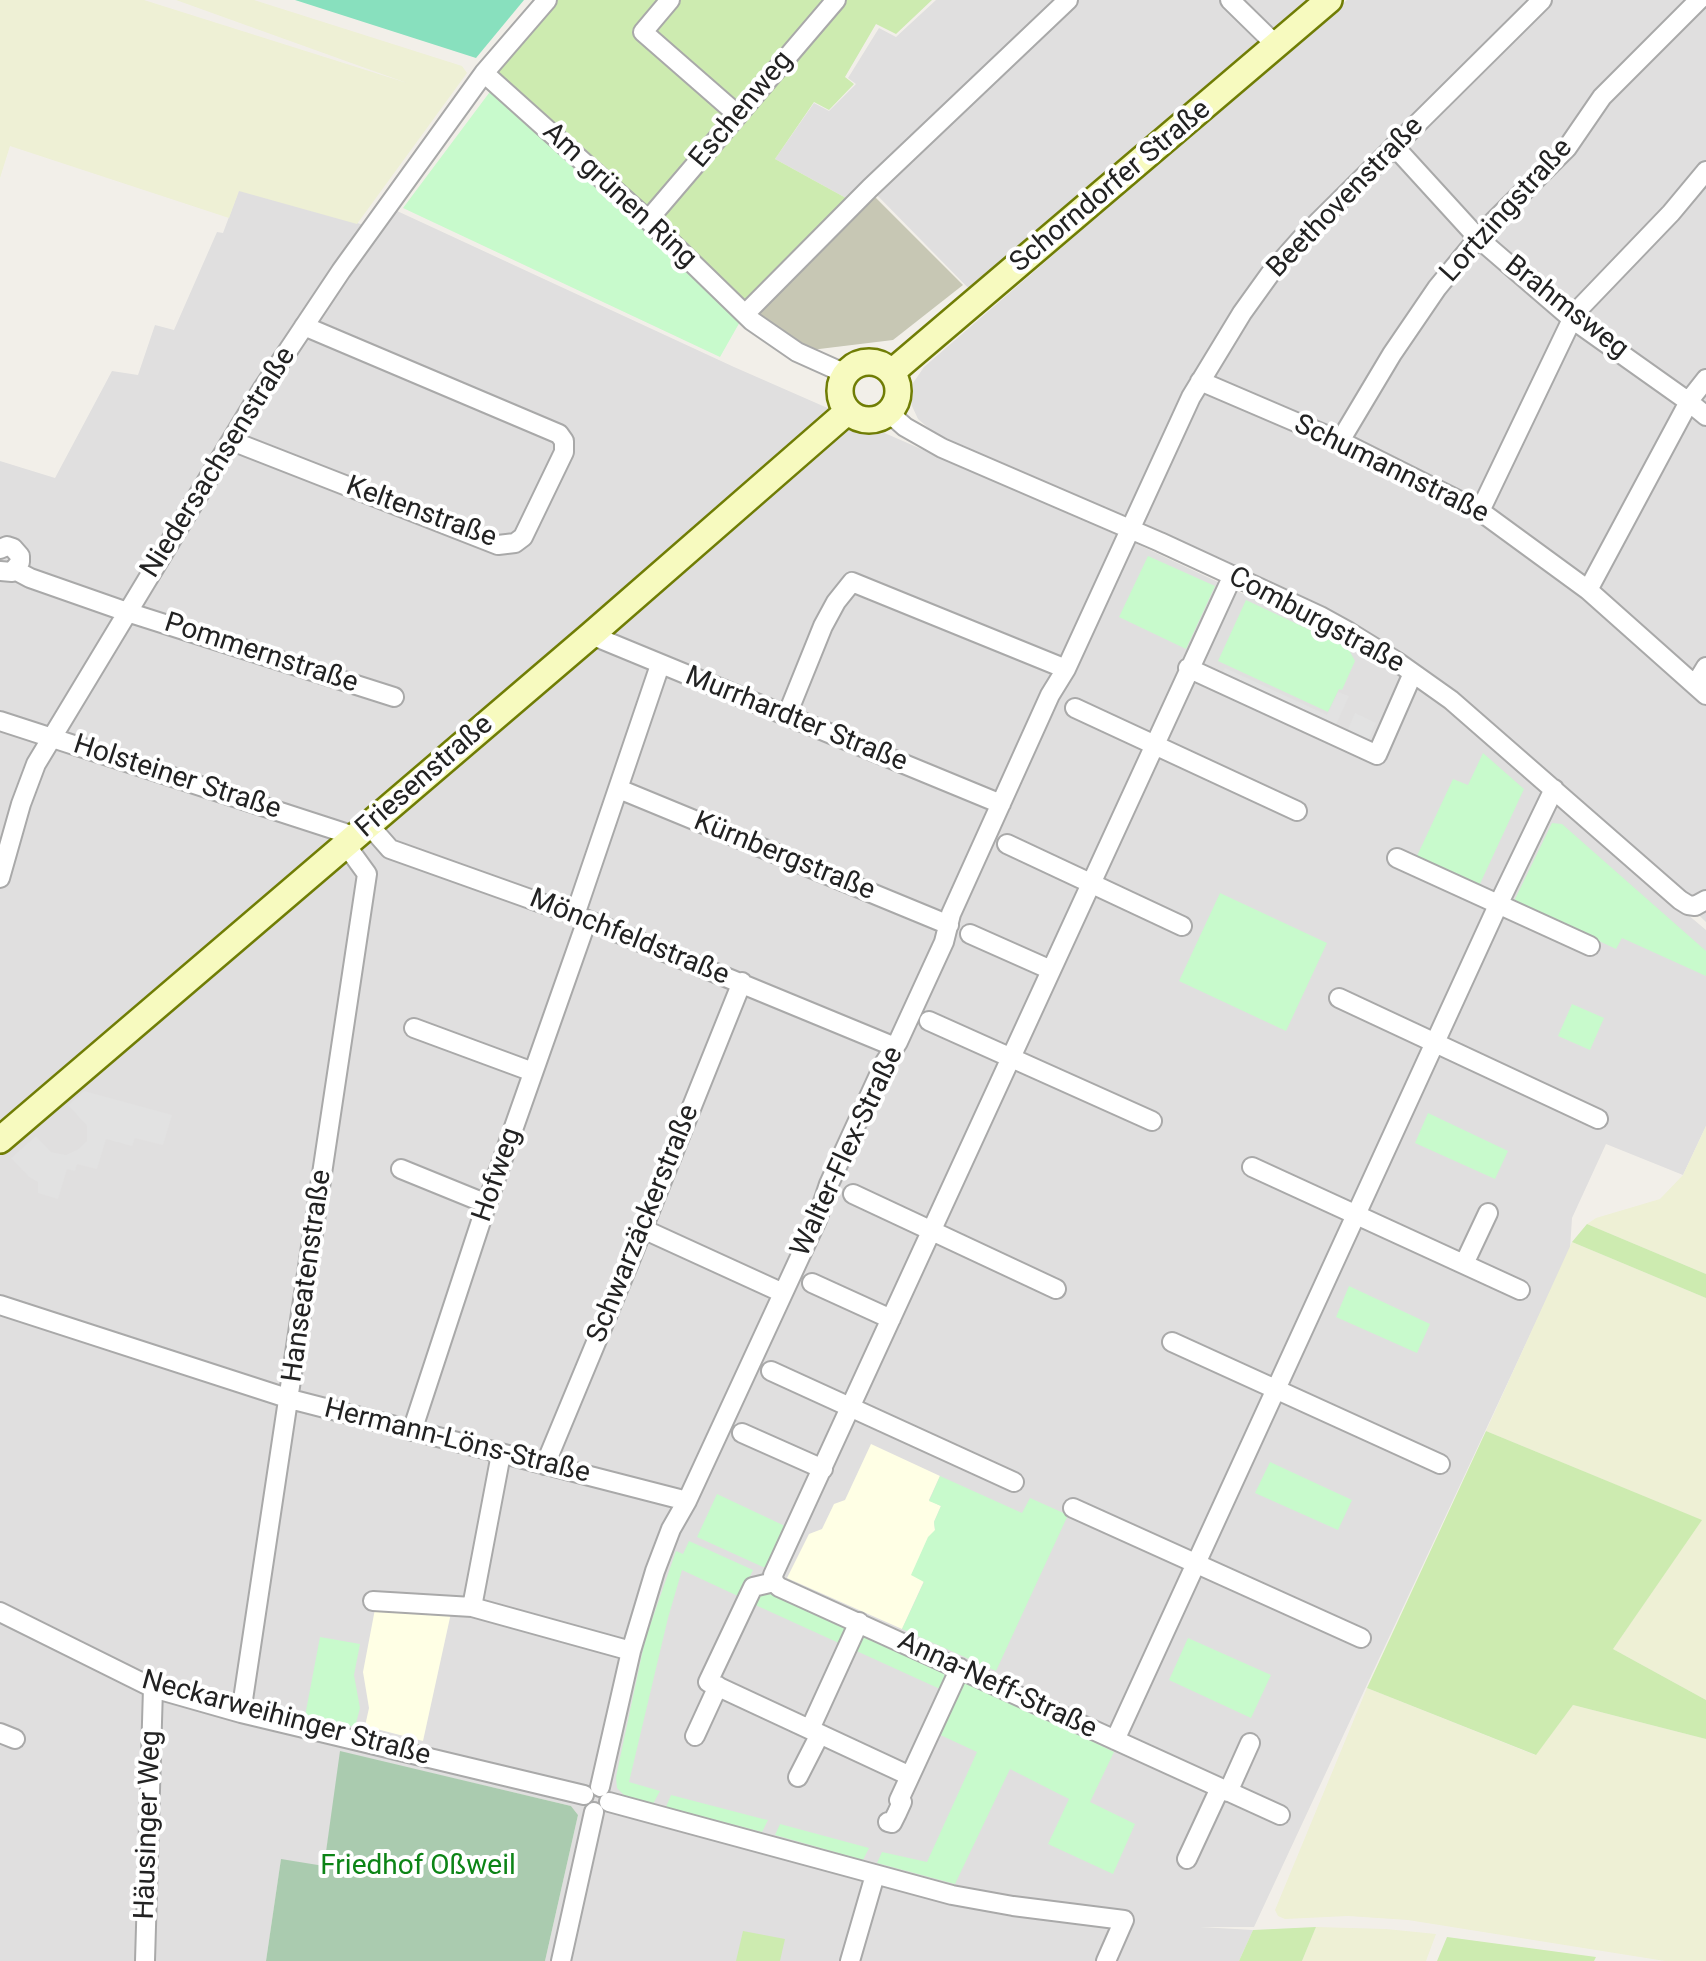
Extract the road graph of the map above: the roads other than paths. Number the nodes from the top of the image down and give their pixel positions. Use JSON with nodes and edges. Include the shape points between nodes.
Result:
{"nodes":[{"id":1,"x":547,"y":0,"type":"edge"},
{"id":2,"x":670,"y":0,"type":"edge"},
{"id":3,"x":1068,"y":0,"type":"edge"},
{"id":4,"x":1230,"y":0,"type":"edge"},
{"id":5,"x":1329,"y":0,"type":"edge"},
{"id":6,"x":1542,"y":0,"type":"edge"},
{"id":7,"x":1699,"y":0,"type":"edge"},
{"id":8,"x":828,"y":3,"type":"edge"},
{"id":9,"x":1277,"y":46,"type":"junction"},
{"id":10,"x":484,"y":73,"type":"junction"},
{"id":11,"x":738,"y":114,"type":"junction"},
{"id":12,"x":1394,"y":146,"type":"junction"},
{"id":13,"x":1706,"y":171,"type":"edge"},
{"id":14,"x":648,"y":220,"type":"junction"},
{"id":15,"x":1478,"y":238,"type":"junction"},
{"id":16,"x":748,"y":317,"type":"junction"},
{"id":17,"x":1572,"y":319,"type":"junction"},
{"id":18,"x":304,"y":326,"type":"junction"},
{"id":19,"x":892,"y":372,"type":"junction"},
{"id":20,"x":846,"y":374,"type":"junction"},
{"id":21,"x":1706,"y":379,"type":"edge"},
{"id":22,"x":1200,"y":381,"type":"junction"},
{"id":23,"x":1689,"y":402,"type":"junction"},
{"id":24,"x":848,"y":411,"type":"junction"},
{"id":25,"x":888,"y":412,"type":"junction"},
{"id":26,"x":1706,"y":416,"type":"edge"},
{"id":27,"x":232,"y":441,"type":"junction"},
{"id":28,"x":1340,"y":441,"type":"junction"},
{"id":29,"x":1480,"y":511,"type":"junction"},
{"id":30,"x":1130,"y":529,"type":"junction"},
{"id":31,"x":0,"y":549,"type":"edge"},
{"id":32,"x":8,"y":570,"type":"edge"},
{"id":33,"x":1233,"y":575,"type":"junction"},
{"id":34,"x":1588,"y":590,"type":"junction"},
{"id":35,"x":128,"y":612,"type":"junction"},
{"id":36,"x":591,"y":636,"type":"junction"},
{"id":37,"x":660,"y":665,"type":"junction"},
{"id":38,"x":1706,"y":667,"type":"edge"},
{"id":39,"x":1188,"y":668,"type":"junction"},
{"id":40,"x":1066,"y":669,"type":"junction"},
{"id":41,"x":1413,"y":673,"type":"junction"},
{"id":42,"x":1700,"y":690,"type":"edge"},
{"id":43,"x":394,"y":697,"type":"dead end"},
{"id":44,"x":1074,"y":708,"type":"dead end"},
{"id":45,"x":787,"y":716,"type":"junction"},
{"id":46,"x":0,"y":720,"type":"edge"},
{"id":47,"x":52,"y":737,"type":"junction"},
{"id":48,"x":1154,"y":745,"type":"junction"},
{"id":49,"x":620,"y":789,"type":"junction"},
{"id":50,"x":1554,"y":789,"type":"junction"},
{"id":51,"x":1001,"y":804,"type":"junction"},
{"id":52,"x":1297,"y":811,"type":"dead end"},
{"id":53,"x":355,"y":837,"type":"junction"},
{"id":54,"x":1007,"y":844,"type":"dead end"},
{"id":55,"x":1396,"y":858,"type":"dead end"},
{"id":56,"x":0,"y":878,"type":"edge"},
{"id":57,"x":1091,"y":883,"type":"junction"},
{"id":58,"x":1499,"y":903,"type":"junction"},
{"id":59,"x":1700,"y":903,"type":"edge"},
{"id":60,"x":580,"y":918,"type":"junction"},
{"id":61,"x":948,"y":924,"type":"junction"},
{"id":62,"x":1182,"y":926,"type":"dead end"},
{"id":63,"x":970,"y":934,"type":"dead end"},
{"id":64,"x":1590,"y":946,"type":"dead end"},
{"id":65,"x":1051,"y":970,"type":"junction"},
{"id":66,"x":742,"y":982,"type":"junction"},
{"id":67,"x":1338,"y":998,"type":"dead end"},
{"id":68,"x":930,"y":1021,"type":"dead end"},
{"id":69,"x":414,"y":1028,"type":"dead end"},
{"id":70,"x":1436,"y":1042,"type":"junction"},
{"id":71,"x":895,"y":1047,"type":"junction"},
{"id":72,"x":1011,"y":1058,"type":"junction"},
{"id":73,"x":534,"y":1072,"type":"junction"},
{"id":74,"x":1598,"y":1119,"type":"dead end"},
{"id":75,"x":1152,"y":1121,"type":"dead end"},
{"id":76,"x":0,"y":1140,"type":"edge"},
{"id":77,"x":1252,"y":1167,"type":"dead end"},
{"id":78,"x":402,"y":1169,"type":"dead end"},
{"id":79,"x":852,"y":1194,"type":"dead end"},
{"id":80,"x":487,"y":1204,"type":"junction"},
{"id":81,"x":1488,"y":1213,"type":"dead end"},
{"id":82,"x":1356,"y":1214,"type":"junction"},
{"id":83,"x":643,"y":1228,"type":"junction"},
{"id":84,"x":930,"y":1232,"type":"junction"},
{"id":85,"x":1464,"y":1264,"type":"junction"},
{"id":86,"x":812,"y":1282,"type":"dead end"},
{"id":87,"x":1056,"y":1288,"type":"dead end"},
{"id":88,"x":1520,"y":1290,"type":"dead end"},
{"id":89,"x":783,"y":1293,"type":"junction"},
{"id":90,"x":0,"y":1304,"type":"edge"},
{"id":91,"x":891,"y":1319,"type":"junction"},
{"id":92,"x":1172,"y":1342,"type":"dead end"},
{"id":93,"x":770,"y":1371,"type":"dead end"},
{"id":94,"x":1276,"y":1390,"type":"junction"},
{"id":95,"x":290,"y":1398,"type":"junction"},
{"id":96,"x":851,"y":1407,"type":"junction"},
{"id":97,"x":412,"y":1431,"type":"junction"},
{"id":98,"x":742,"y":1433,"type":"dead end"},
{"id":99,"x":501,"y":1454,"type":"junction"},
{"id":100,"x":544,"y":1464,"type":"junction"},
{"id":101,"x":1440,"y":1464,"type":"dead end"},
{"id":102,"x":822,"y":1469,"type":"junction"},
{"id":103,"x":1014,"y":1482,"type":"dead end"},
{"id":104,"x":687,"y":1501,"type":"junction"},
{"id":105,"x":1073,"y":1508,"type":"dead end"},
{"id":106,"x":1196,"y":1563,"type":"junction"},
{"id":107,"x":774,"y":1582,"type":"junction"},
{"id":108,"x":373,"y":1601,"type":"dead end"},
{"id":109,"x":472,"y":1606,"type":"junction"},
{"id":110,"x":0,"y":1612,"type":"edge"},
{"id":111,"x":859,"y":1622,"type":"junction"},
{"id":112,"x":1361,"y":1638,"type":"dead end"},
{"id":113,"x":631,"y":1651,"type":"junction"},
{"id":114,"x":960,"y":1668,"type":"junction"},
{"id":115,"x":718,"y":1686,"type":"junction"},
{"id":116,"x":154,"y":1688,"type":"junction"},
{"id":117,"x":242,"y":1712,"type":"junction"},
{"id":118,"x":815,"y":1731,"type":"junction"},
{"id":119,"x":694,"y":1736,"type":"dead end"},
{"id":120,"x":1115,"y":1740,"type":"junction"},
{"id":121,"x":1250,"y":1744,"type":"dead end"},
{"id":122,"x":910,"y":1776,"type":"junction"},
{"id":123,"x":798,"y":1778,"type":"dead end"},
{"id":124,"x":1224,"y":1790,"type":"junction"},
{"id":125,"x":597,"y":1799,"type":"junction"},
{"id":126,"x":1280,"y":1815,"type":"dead end"},
{"id":127,"x":888,"y":1822,"type":"dead end"},
{"id":128,"x":1188,"y":1859,"type":"dead end"},
{"id":129,"x":876,"y":1874,"type":"junction"},
{"id":130,"x":145,"y":1961,"type":"edge"},
{"id":131,"x":561,"y":1961,"type":"edge"},
{"id":132,"x":850,"y":1961,"type":"edge"},
{"id":133,"x":1106,"y":1961,"type":"edge"}],
"edges":[{"from":1,"to":10,"type":"street","name":"Niedersachsenstraße"},
{"from":2,"to":11,"type":"street","via":[[642,32]]},
{"from":3,"to":16,"type":"street","via":[[870,188]]},
{"from":4,"to":9,"type":"street"},
{"from":5,"to":9,"type":"main road","name":"Schorndorfer Straße"},
{"from":6,"to":12,"type":"street","name":"Beethovenstraße"},
{"from":7,"to":15,"type":"street","name":"Lortzingstraße","via":[[1602,97],[1567,148]]},
{"from":8,"to":11,"type":"street","name":"Eschenweg"},
{"from":9,"to":19,"type":"main road","name":"Schorndorfer Straße"},
{"from":10,"to":14,"type":"street","name":"Am grünen Ring"},
{"from":10,"to":18,"type":"street","name":"Niedersachsenstraße"},
{"from":11,"to":14,"type":"street","name":"Eschenweg"},
{"from":12,"to":15,"type":"street","name":"Brahmsweg"},
{"from":12,"to":22,"type":"street","name":"Beethovenstraße","via":[[1270,274]]},
{"from":13,"to":17,"type":"street"},
{"from":14,"to":16,"type":"street","name":"Am grünen Ring"},
{"from":15,"to":17,"type":"street","name":"Brahmsweg"},
{"from":15,"to":28,"type":"street","name":"Lortzingstraße","via":[[1410,327]]},
{"from":16,"to":20,"type":"street","name":"Am grünen Ring"},
{"from":17,"to":23,"type":"street","name":"Brahmsweg"},
{"from":17,"to":29,"type":"street"},
{"from":18,"to":27,"type":"street","name":"Niedersachsenstraße"},
{"from":18,"to":27,"type":"street","name":"Keltenstraße","via":[[559,434],[564,452],[522,537],[498,545]]},
{"from":19,"to":20,"type":"main road","via":[[865,362]]},
{"from":19,"to":25,"type":"main road","via":[[898,392]]},
{"from":20,"to":24,"type":"main road","via":[[840,390]]},
{"from":21,"to":23,"type":"street"},
{"from":22,"to":28,"type":"street","name":"Schumannstraße"},
{"from":22,"to":30,"type":"street","name":"Beethovenstraße"},
{"from":23,"to":26,"type":"street","name":"Brahmsweg"},
{"from":23,"to":34,"type":"street"},
{"from":24,"to":25,"type":"main road","via":[[871,420]]},
{"from":24,"to":36,"type":"main road","name":"Friesenstraße"},
{"from":25,"to":30,"type":"street","name":"Comburgstraße","via":[[942,448]]},
{"from":27,"to":35,"type":"street","name":"Niedersachsenstraße"},
{"from":28,"to":29,"type":"street","name":"Schumannstraße"},
{"from":29,"to":34,"type":"street","name":"Schumannstraße"},
{"from":30,"to":33,"type":"street","name":"Comburgstraße"},
{"from":30,"to":40,"type":"street","name":"Walter-Flex-Straße"},
{"from":31,"to":32,"type":"street","via":[[17,551],[20,562]]},
{"from":32,"to":35,"type":"street","name":"Pommernstraße"},
{"from":33,"to":39,"type":"street"},
{"from":33,"to":41,"type":"street","name":"Comburgstraße","via":[[1320,616]]},
{"from":34,"to":42,"type":"street","name":"Schumannstraße"},
{"from":35,"to":43,"type":"street","name":"Pommernstraße"},
{"from":35,"to":47,"type":"street","name":"Niedersachsenstraße"},
{"from":36,"to":37,"type":"street","name":"Murrhardter Straße"},
{"from":36,"to":53,"type":"main road","name":"Friesenstraße"},
{"from":37,"to":45,"type":"street","name":"Murrhardter Straße"},
{"from":37,"to":49,"type":"street","name":"Hofweg"},
{"from":38,"to":42,"type":"street"},
{"from":39,"to":41,"type":"street","via":[[1377,755]]},
{"from":39,"to":48,"type":"street"},
{"from":40,"to":45,"type":"street","via":[[852,582],[823,626]]},
{"from":40,"to":51,"type":"street","name":"Walter-Flex-Straße"},
{"from":41,"to":50,"type":"street","name":"Comburgstraße"},
{"from":44,"to":48,"type":"street"},
{"from":45,"to":51,"type":"street","name":"Murrhardter Straße"},
{"from":46,"to":47,"type":"street","name":"Holsteiner Straße"},
{"from":47,"to":53,"type":"street","name":"Holsteiner Straße"},
{"from":47,"to":56,"type":"street","name":"Niedersachsenstraße","via":[[29,781]]},
{"from":48,"to":52,"type":"street"},
{"from":48,"to":57,"type":"street"},
{"from":49,"to":60,"type":"street","name":"Hofweg"},
{"from":49,"to":61,"type":"street","name":"Kürnbergstraße"},
{"from":50,"to":58,"type":"street"},
{"from":50,"to":59,"type":"street","name":"Comburgstraße","via":[[1680,900]]},
{"from":51,"to":61,"type":"street","name":"Walter-Flex-Straße"},
{"from":53,"to":60,"type":"street","name":"Mönchfeldstraße"},
{"from":53,"to":76,"type":"main road","name":"Friesenstraße"},
{"from":53,"to":95,"type":"street","name":"Hanseatenstraße","via":[[367,874]]},
{"from":54,"to":57,"type":"street"},
{"from":55,"to":58,"type":"street"},
{"from":57,"to":62,"type":"street"},
{"from":57,"to":65,"type":"street"},
{"from":58,"to":64,"type":"street"},
{"from":58,"to":70,"type":"street"},
{"from":60,"to":66,"type":"street","name":"Mönchfeldstraße"},
{"from":60,"to":73,"type":"street","name":"Hofweg"},
{"from":61,"to":71,"type":"street","name":"Walter-Flex-Straße"},
{"from":63,"to":65,"type":"street"},
{"from":65,"to":72,"type":"street"},
{"from":66,"to":71,"type":"street","name":"Mönchfeldstraße"},
{"from":66,"to":83,"type":"street","name":"Schwarzäckerstraße"},
{"from":67,"to":70,"type":"street"},
{"from":68,"to":72,"type":"street"},
{"from":69,"to":73,"type":"street"},
{"from":70,"to":74,"type":"street"},
{"from":70,"to":82,"type":"street"},
{"from":71,"to":89,"type":"street","name":"Walter-Flex-Straße"},
{"from":72,"to":75,"type":"street"},
{"from":72,"to":84,"type":"street"},
{"from":73,"to":80,"type":"street","name":"Hofweg"},
{"from":77,"to":82,"type":"street"},
{"from":78,"to":80,"type":"street"},
{"from":79,"to":84,"type":"street"},
{"from":80,"to":97,"type":"street","name":"Hofweg"},
{"from":81,"to":85,"type":"street"},
{"from":82,"to":85,"type":"street"},
{"from":82,"to":94,"type":"street"},
{"from":83,"to":89,"type":"street"},
{"from":83,"to":100,"type":"street","name":"Schwarzäckerstraße"},
{"from":84,"to":87,"type":"street"},
{"from":84,"to":91,"type":"street"},
{"from":85,"to":88,"type":"street"},
{"from":86,"to":91,"type":"street"},
{"from":89,"to":104,"type":"street","name":"Walter-Flex-Straße"},
{"from":90,"to":95,"type":"street","name":"Hermann-Löns-Straße"},
{"from":91,"to":96,"type":"street"},
{"from":92,"to":94,"type":"street"},
{"from":93,"to":96,"type":"street"},
{"from":94,"to":101,"type":"street"},
{"from":94,"to":106,"type":"street"},
{"from":95,"to":97,"type":"street","name":"Hermann-Löns-Straße"},
{"from":95,"to":117,"type":"street","name":"Hanseatenstraße"},
{"from":96,"to":102,"type":"street"},
{"from":96,"to":103,"type":"street"},
{"from":97,"to":99,"type":"street","name":"Hermann-Löns-Straße"},
{"from":98,"to":102,"type":"street"},
{"from":99,"to":100,"type":"street","name":"Hermann-Löns-Straße"},
{"from":99,"to":109,"type":"street"},
{"from":100,"to":104,"type":"street","name":"Hermann-Löns-Straße"},
{"from":102,"to":107,"type":"street"},
{"from":104,"to":113,"type":"street","name":"Walter-Flex-Straße","via":[[658,1560]]},
{"from":105,"to":106,"type":"street"},
{"from":106,"to":112,"type":"street"},
{"from":106,"to":120,"type":"street"},
{"from":107,"to":111,"type":"street","name":"Anna-Neff-Straße"},
{"from":107,"to":115,"type":"street","via":[[753,1587],[708,1682]]},
{"from":108,"to":109,"type":"street"},
{"from":109,"to":113,"type":"street"},
{"from":110,"to":116,"type":"street","name":"Neckarweihinger Straße"},
{"from":111,"to":114,"type":"street","name":"Anna-Neff-Straße"},
{"from":111,"to":118,"type":"street"},
{"from":113,"to":125,"type":"street","name":"Walter-Flex-Straße"},
{"from":114,"to":120,"type":"street","name":"Anna-Neff-Straße"},
{"from":114,"to":122,"type":"street"},
{"from":115,"to":118,"type":"street"},
{"from":115,"to":119,"type":"street"},
{"from":116,"to":117,"type":"street","name":"Neckarweihinger Straße"},
{"from":116,"to":130,"type":"street","name":"Häusinger Weg"},
{"from":117,"to":125,"type":"street","name":"Neckarweihinger Straße"},
{"from":118,"to":122,"type":"street"},
{"from":118,"to":123,"type":"street"},
{"from":120,"to":124,"type":"street","name":"Anna-Neff-Straße"},
{"from":121,"to":124,"type":"street"},
{"from":122,"to":127,"type":"street"},
{"from":124,"to":126,"type":"street","name":"Anna-Neff-Straße"},
{"from":124,"to":128,"type":"street"},
{"from":125,"to":129,"type":"street","name":"Neckarweihinger Straße"},
{"from":125,"to":131,"type":"street","name":"Walter-Flex-Straße"},
{"from":129,"to":132,"type":"street"},
{"from":129,"to":133,"type":"street","name":"Neckarweihinger Straße","via":[[952,1895],[1124,1920]]}]}
